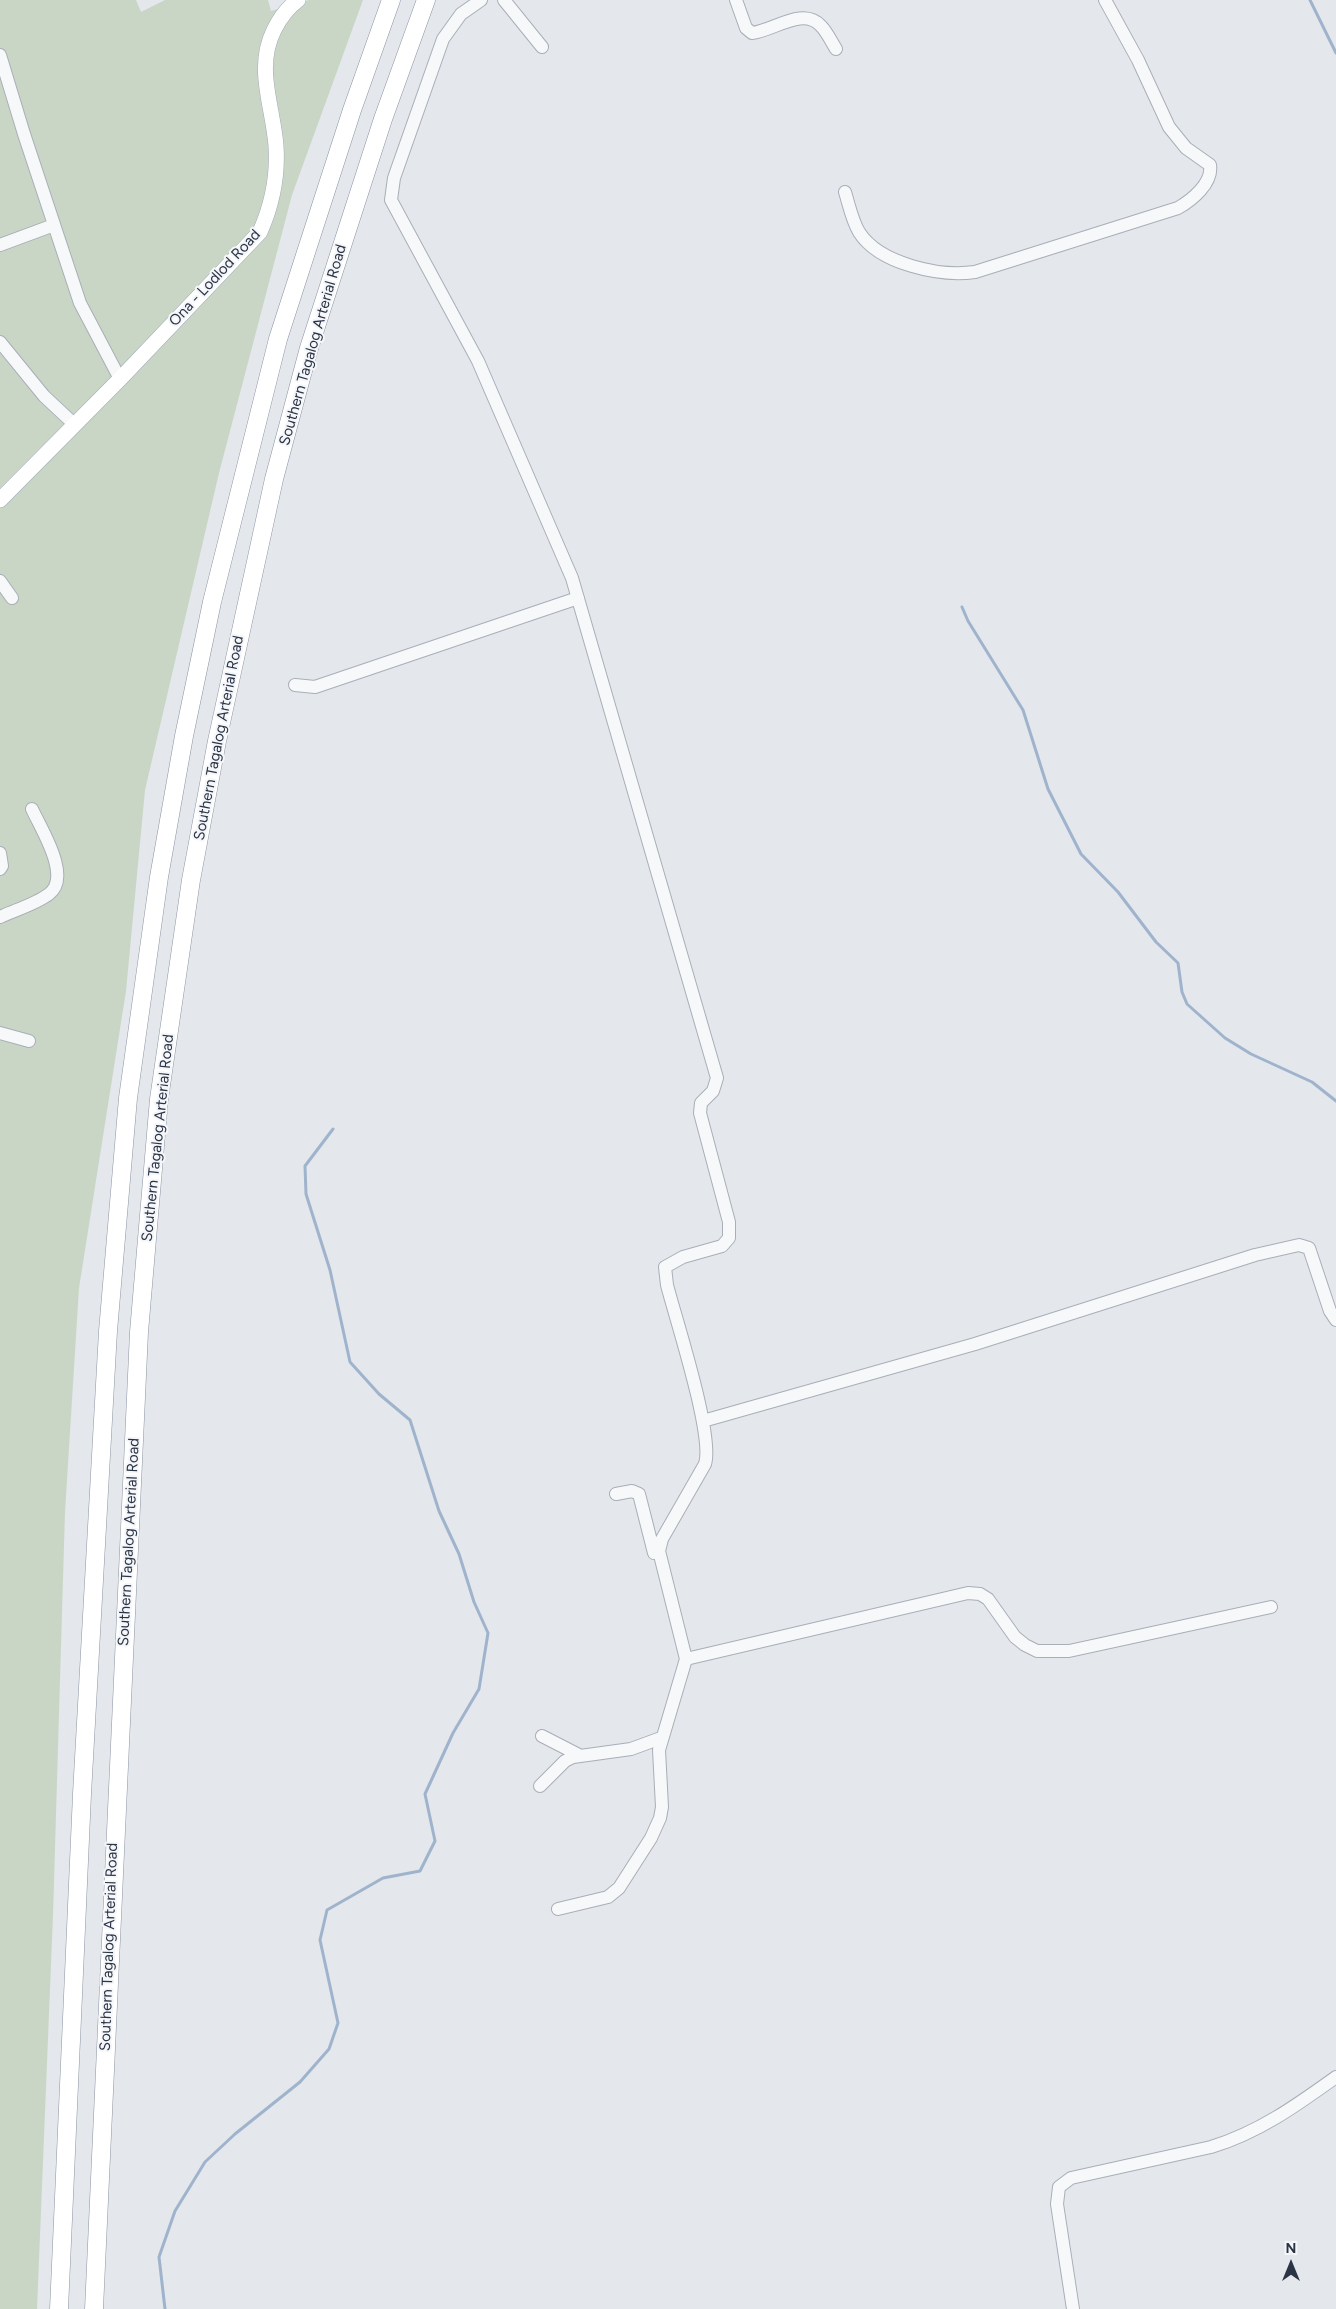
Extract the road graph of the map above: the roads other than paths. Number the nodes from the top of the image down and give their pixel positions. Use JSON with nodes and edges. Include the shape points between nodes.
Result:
{"nodes":[{"id":1,"x":298,"y":0,"type":"edge"},
{"id":2,"x":391,"y":0,"type":"edge"},
{"id":3,"x":426,"y":0,"type":"edge"},
{"id":4,"x":481,"y":0,"type":"edge"},
{"id":5,"x":504,"y":0,"type":"edge"},
{"id":6,"x":736,"y":0,"type":"edge"},
{"id":7,"x":1105,"y":0,"type":"edge"},
{"id":8,"x":542,"y":47,"type":"dead end"},
{"id":9,"x":836,"y":49,"type":"dead end"},
{"id":10,"x":0,"y":55,"type":"edge"},
{"id":11,"x":845,"y":192,"type":"dead end"},
{"id":12,"x":54,"y":225,"type":"junction"},
{"id":13,"x":0,"y":246,"type":"edge"},
{"id":14,"x":0,"y":342,"type":"edge"},
{"id":15,"x":120,"y":379,"type":"junction"},
{"id":16,"x":75,"y":426,"type":"junction"},
{"id":17,"x":0,"y":500,"type":"edge"},
{"id":18,"x":0,"y":581,"type":"edge"},
{"id":19,"x":12,"y":598,"type":"dead end"},
{"id":20,"x":578,"y":598,"type":"junction"},
{"id":21,"x":296,"y":685,"type":"dead end"},
{"id":22,"x":32,"y":809,"type":"dead end"},
{"id":23,"x":0,"y":853,"type":"edge"},
{"id":24,"x":0,"y":869,"type":"edge"},
{"id":25,"x":0,"y":917,"type":"edge"},
{"id":26,"x":0,"y":1033,"type":"edge"},
{"id":27,"x":29,"y":1041,"type":"dead end"},
{"id":28,"x":1336,"y":1320,"type":"edge"},
{"id":29,"x":703,"y":1421,"type":"junction"},
{"id":30,"x":616,"y":1494,"type":"dead end"},
{"id":31,"x":659,"y":1551,"type":"junction"},
{"id":32,"x":1271,"y":1607,"type":"dead end"},
{"id":33,"x":686,"y":1658,"type":"junction"},
{"id":34,"x":542,"y":1736,"type":"dead end"},
{"id":35,"x":661,"y":1738,"type":"junction"},
{"id":36,"x":581,"y":1756,"type":"junction"},
{"id":37,"x":540,"y":1786,"type":"dead end"},
{"id":38,"x":558,"y":1909,"type":"dead end"},
{"id":39,"x":1336,"y":2077,"type":"edge"},
{"id":40,"x":59,"y":2309,"type":"edge"},
{"id":41,"x":94,"y":2309,"type":"edge"},
{"id":42,"x":1073,"y":2309,"type":"edge"}],
"edges":[{"from":1,"to":15,"type":"main road","name":"Ona - Lodlod Road","via":[[289,6],[278,22],[264,57],[277,164],[269,212],[260,232]]},
{"from":2,"to":40,"type":"highway","via":[[352,110],[273,357],[212,602],[159,877],[128,1098],[108,1331],[81,1813]]},
{"from":3,"to":41,"type":"highway","name":"Southern Tagalog Arterial Road","via":[[383,119],[309,348],[274,478],[217,741],[191,880],[159,1099],[139,1332]]},
{"from":4,"to":20,"type":"street","via":[[461,14],[443,39],[394,178],[391,200],[478,361]]},
{"from":5,"to":8,"type":"street"},
{"from":6,"to":9,"type":"street","via":[[746,28],[752,33],[763,32],[800,17],[809,18],[820,25]]},
{"from":7,"to":11,"type":"street","via":[[1169,127],[1186,148],[1210,165],[1208,177],[1189,202],[1103,234],[964,274],[909,265],[879,252],[860,233]]},
{"from":10,"to":12,"type":"street"},
{"from":12,"to":13,"type":"street"},
{"from":12,"to":15,"type":"street","via":[[80,303]]},
{"from":14,"to":16,"type":"street","via":[[44,396]]},
{"from":15,"to":16,"type":"main road","name":"Ona - Lodlod Road"},
{"from":16,"to":17,"type":"main road","name":"Ona - Lodlod Road"},
{"from":18,"to":19,"type":"street"},
{"from":20,"to":21,"type":"street","via":[[315,687]]},
{"from":20,"to":29,"type":"street","via":[[717,1078],[713,1091],[701,1103],[700,1113],[729,1222],[729,1238],[722,1246],[683,1257],[665,1267]]},
{"from":22,"to":25,"type":"street","via":[[58,868],[58,882],[50,894]]},
{"from":23,"to":24,"type":"street"},
{"from":26,"to":27,"type":"street"},
{"from":28,"to":29,"type":"street","via":[[1309,1248],[1299,1244],[975,1344]]},
{"from":29,"to":31,"type":"street","via":[[708,1452],[705,1464],[662,1539]]},
{"from":30,"to":31,"type":"street","via":[[632,1491],[639,1494],[654,1553]]},
{"from":31,"to":33,"type":"street"},
{"from":32,"to":33,"type":"street","via":[[1069,1651],[1037,1651],[1015,1637],[988,1598],[968,1593]]},
{"from":33,"to":35,"type":"street"},
{"from":34,"to":36,"type":"street"},
{"from":35,"to":36,"type":"street","via":[[631,1749]]},
{"from":35,"to":38,"type":"street","via":[[658,1759],[662,1807],[651,1838],[619,1888],[608,1897]]},
{"from":36,"to":37,"type":"street","via":[[565,1761]]},
{"from":39,"to":42,"type":"street","via":[[1263,2126],[1234,2140],[1070,2178],[1059,2187],[1057,2204]]}]}
